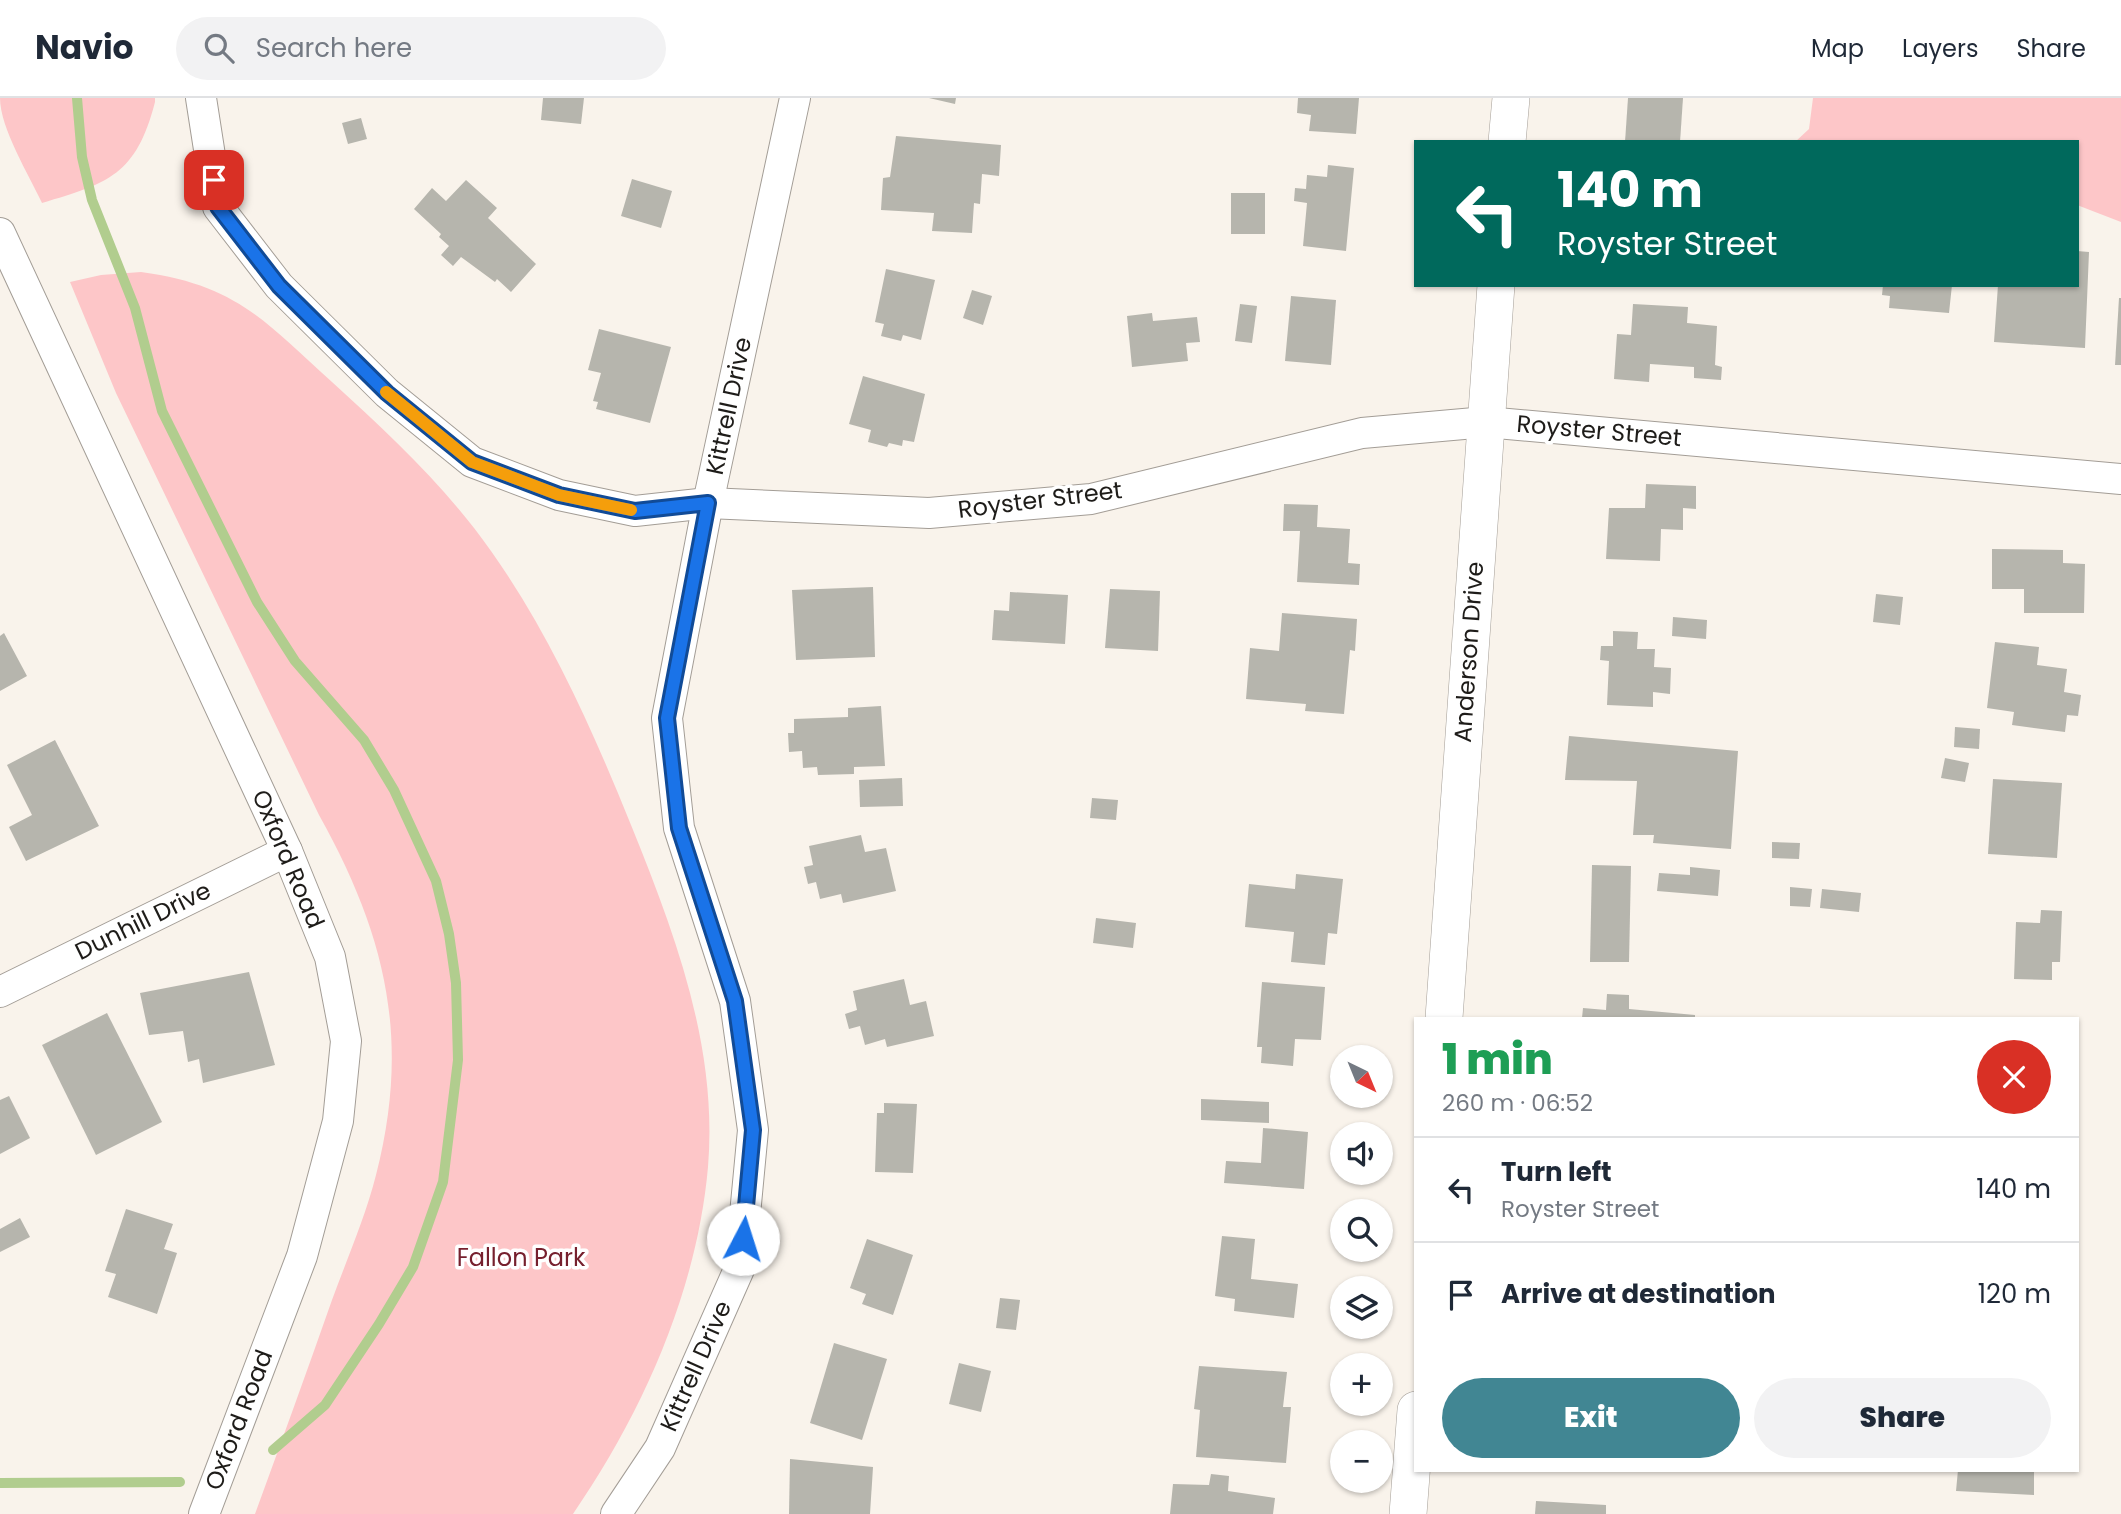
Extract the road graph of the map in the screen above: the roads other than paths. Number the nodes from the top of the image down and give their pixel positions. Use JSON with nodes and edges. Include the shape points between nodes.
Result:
{"nodes":[{"id":1,"x":201,"y":98,"type":"edge"},
{"id":2,"x":795,"y":98,"type":"edge"},
{"id":3,"x":1511,"y":98,"type":"edge"},
{"id":4,"x":1507,"y":140,"type":"edge"},
{"id":5,"x":0,"y":233,"type":"edge"},
{"id":6,"x":1496,"y":287,"type":"edge"},
{"id":7,"x":1486,"y":422,"type":"junction"},
{"id":8,"x":2121,"y":479,"type":"edge"},
{"id":9,"x":708,"y":503,"type":"junction"},
{"id":10,"x":287,"y":851,"type":"junction"},
{"id":11,"x":0,"y":992,"type":"edge"},
{"id":12,"x":1444,"y":1017,"type":"edge"},
{"id":13,"x":1414,"y":1436,"type":"edge"},
{"id":14,"x":204,"y":1514,"type":"edge"},
{"id":15,"x":616,"y":1514,"type":"edge"},
{"id":16,"x":1408,"y":1514,"type":"edge"}],
"edges":[{"from":1,"to":9,"type":"street","name":"Royster Street","via":[[218,207],[279,286],[387,393],[472,462],[559,495],[635,511]]},
{"from":2,"to":9,"type":"street","name":"Kittrell Drive"},
{"from":3,"to":4,"type":"street"},
{"from":5,"to":10,"type":"street","name":"Oxford Road"},
{"from":6,"to":7,"type":"street","name":"Anderson Drive"},
{"from":7,"to":8,"type":"street","name":"Royster Street"},
{"from":7,"to":9,"type":"street","name":"Royster Street","via":[[1362,433],[1091,499],[929,513]]},
{"from":7,"to":12,"type":"street","name":"Anderson Drive"},
{"from":9,"to":15,"type":"street","name":"Kittrell Drive","via":[[667,718],[679,828],[735,1001],[753,1130],[740,1267],[660,1448]]},
{"from":10,"to":11,"type":"street","name":"Dunhill Drive"},
{"from":10,"to":14,"type":"street","name":"Oxford Road","via":[[330,957],[346,1041],[338,1121],[302,1256]]},
{"from":13,"to":16,"type":"street"}]}
